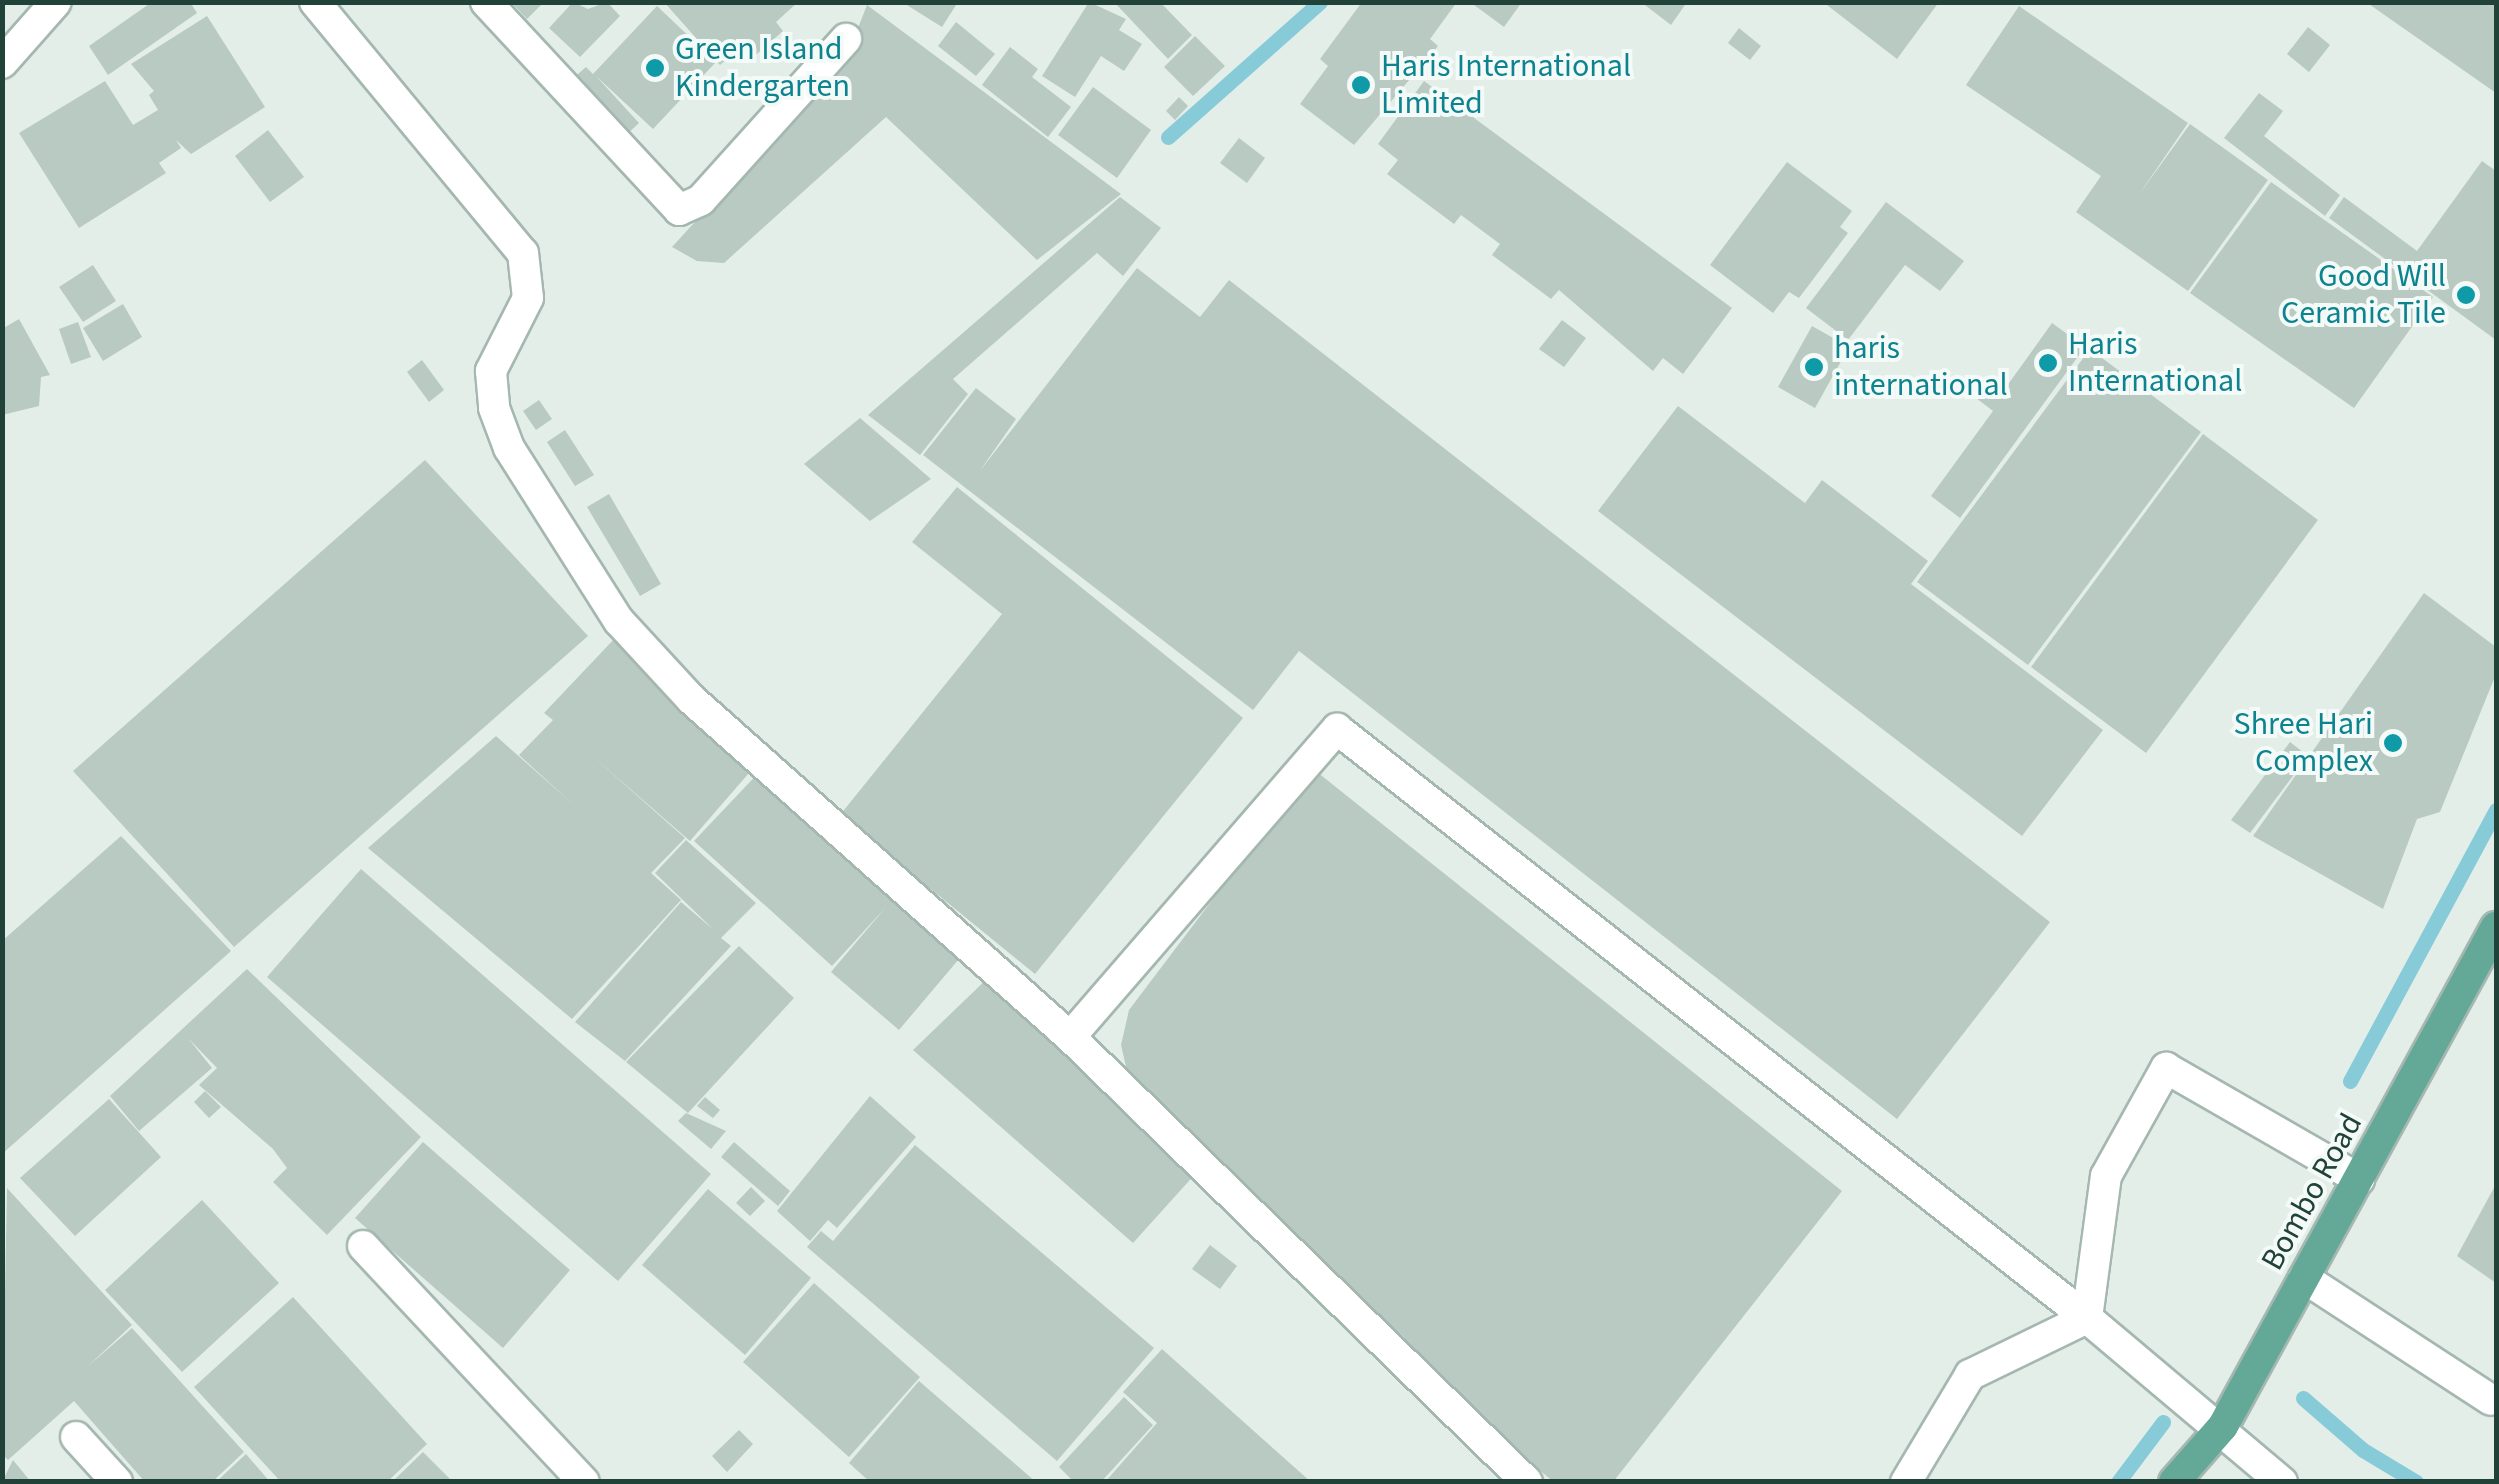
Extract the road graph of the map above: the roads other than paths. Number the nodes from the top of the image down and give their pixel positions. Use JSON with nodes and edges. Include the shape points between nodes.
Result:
{"nodes":[{"id":1,"x":56,"y":2,"type":"edge"},
{"id":2,"x":315,"y":2,"type":"edge"},
{"id":3,"x":486,"y":2,"type":"edge"},
{"id":4,"x":846,"y":39,"type":"dead end"},
{"id":5,"x":2,"y":63,"type":"edge"},
{"id":6,"x":2496,"y":927,"type":"edge"},
{"id":7,"x":1070,"y":1037,"type":"junction"},
{"id":8,"x":2359,"y":1179,"type":"junction"},
{"id":9,"x":363,"y":1246,"type":"dead end"},
{"id":10,"x":2304,"y":1278,"type":"junction"},
{"id":11,"x":2086,"y":1318,"type":"junction"},
{"id":12,"x":2492,"y":1400,"type":"dead end"},
{"id":13,"x":2222,"y":1426,"type":"junction"},
{"id":14,"x":76,"y":1436,"type":"dead end"},
{"id":15,"x":117,"y":1482,"type":"edge"},
{"id":16,"x":584,"y":1482,"type":"edge"},
{"id":17,"x":1526,"y":1482,"type":"edge"},
{"id":18,"x":1906,"y":1482,"type":"edge"},
{"id":19,"x":2174,"y":1482,"type":"edge"},
{"id":20,"x":2282,"y":1482,"type":"edge"}],
"edges":[{"from":1,"to":5,"type":"street"},
{"from":2,"to":7,"type":"street","via":[[523,254],[528,298],[492,372],[494,408],[509,448],[619,621],[691,699]]},
{"from":3,"to":4,"type":"street","via":[[679,210],[701,200]]},
{"from":6,"to":8,"type":"main road","name":"Bombo Road"},
{"from":7,"to":11,"type":"street","via":[[1337,729]]},
{"from":7,"to":17,"type":"street"},
{"from":8,"to":10,"type":"main road","name":"Bombo Road"},
{"from":8,"to":11,"type":"street","via":[[2166,1068],[2106,1176]]},
{"from":9,"to":16,"type":"street"},
{"from":10,"to":12,"type":"street"},
{"from":10,"to":13,"type":"main road","name":"Bombo Road"},
{"from":11,"to":13,"type":"street"},
{"from":11,"to":18,"type":"street","via":[[1970,1375]]},
{"from":13,"to":19,"type":"main road","name":"Bombo Road"},
{"from":13,"to":20,"type":"street"},
{"from":14,"to":15,"type":"street"}]}
